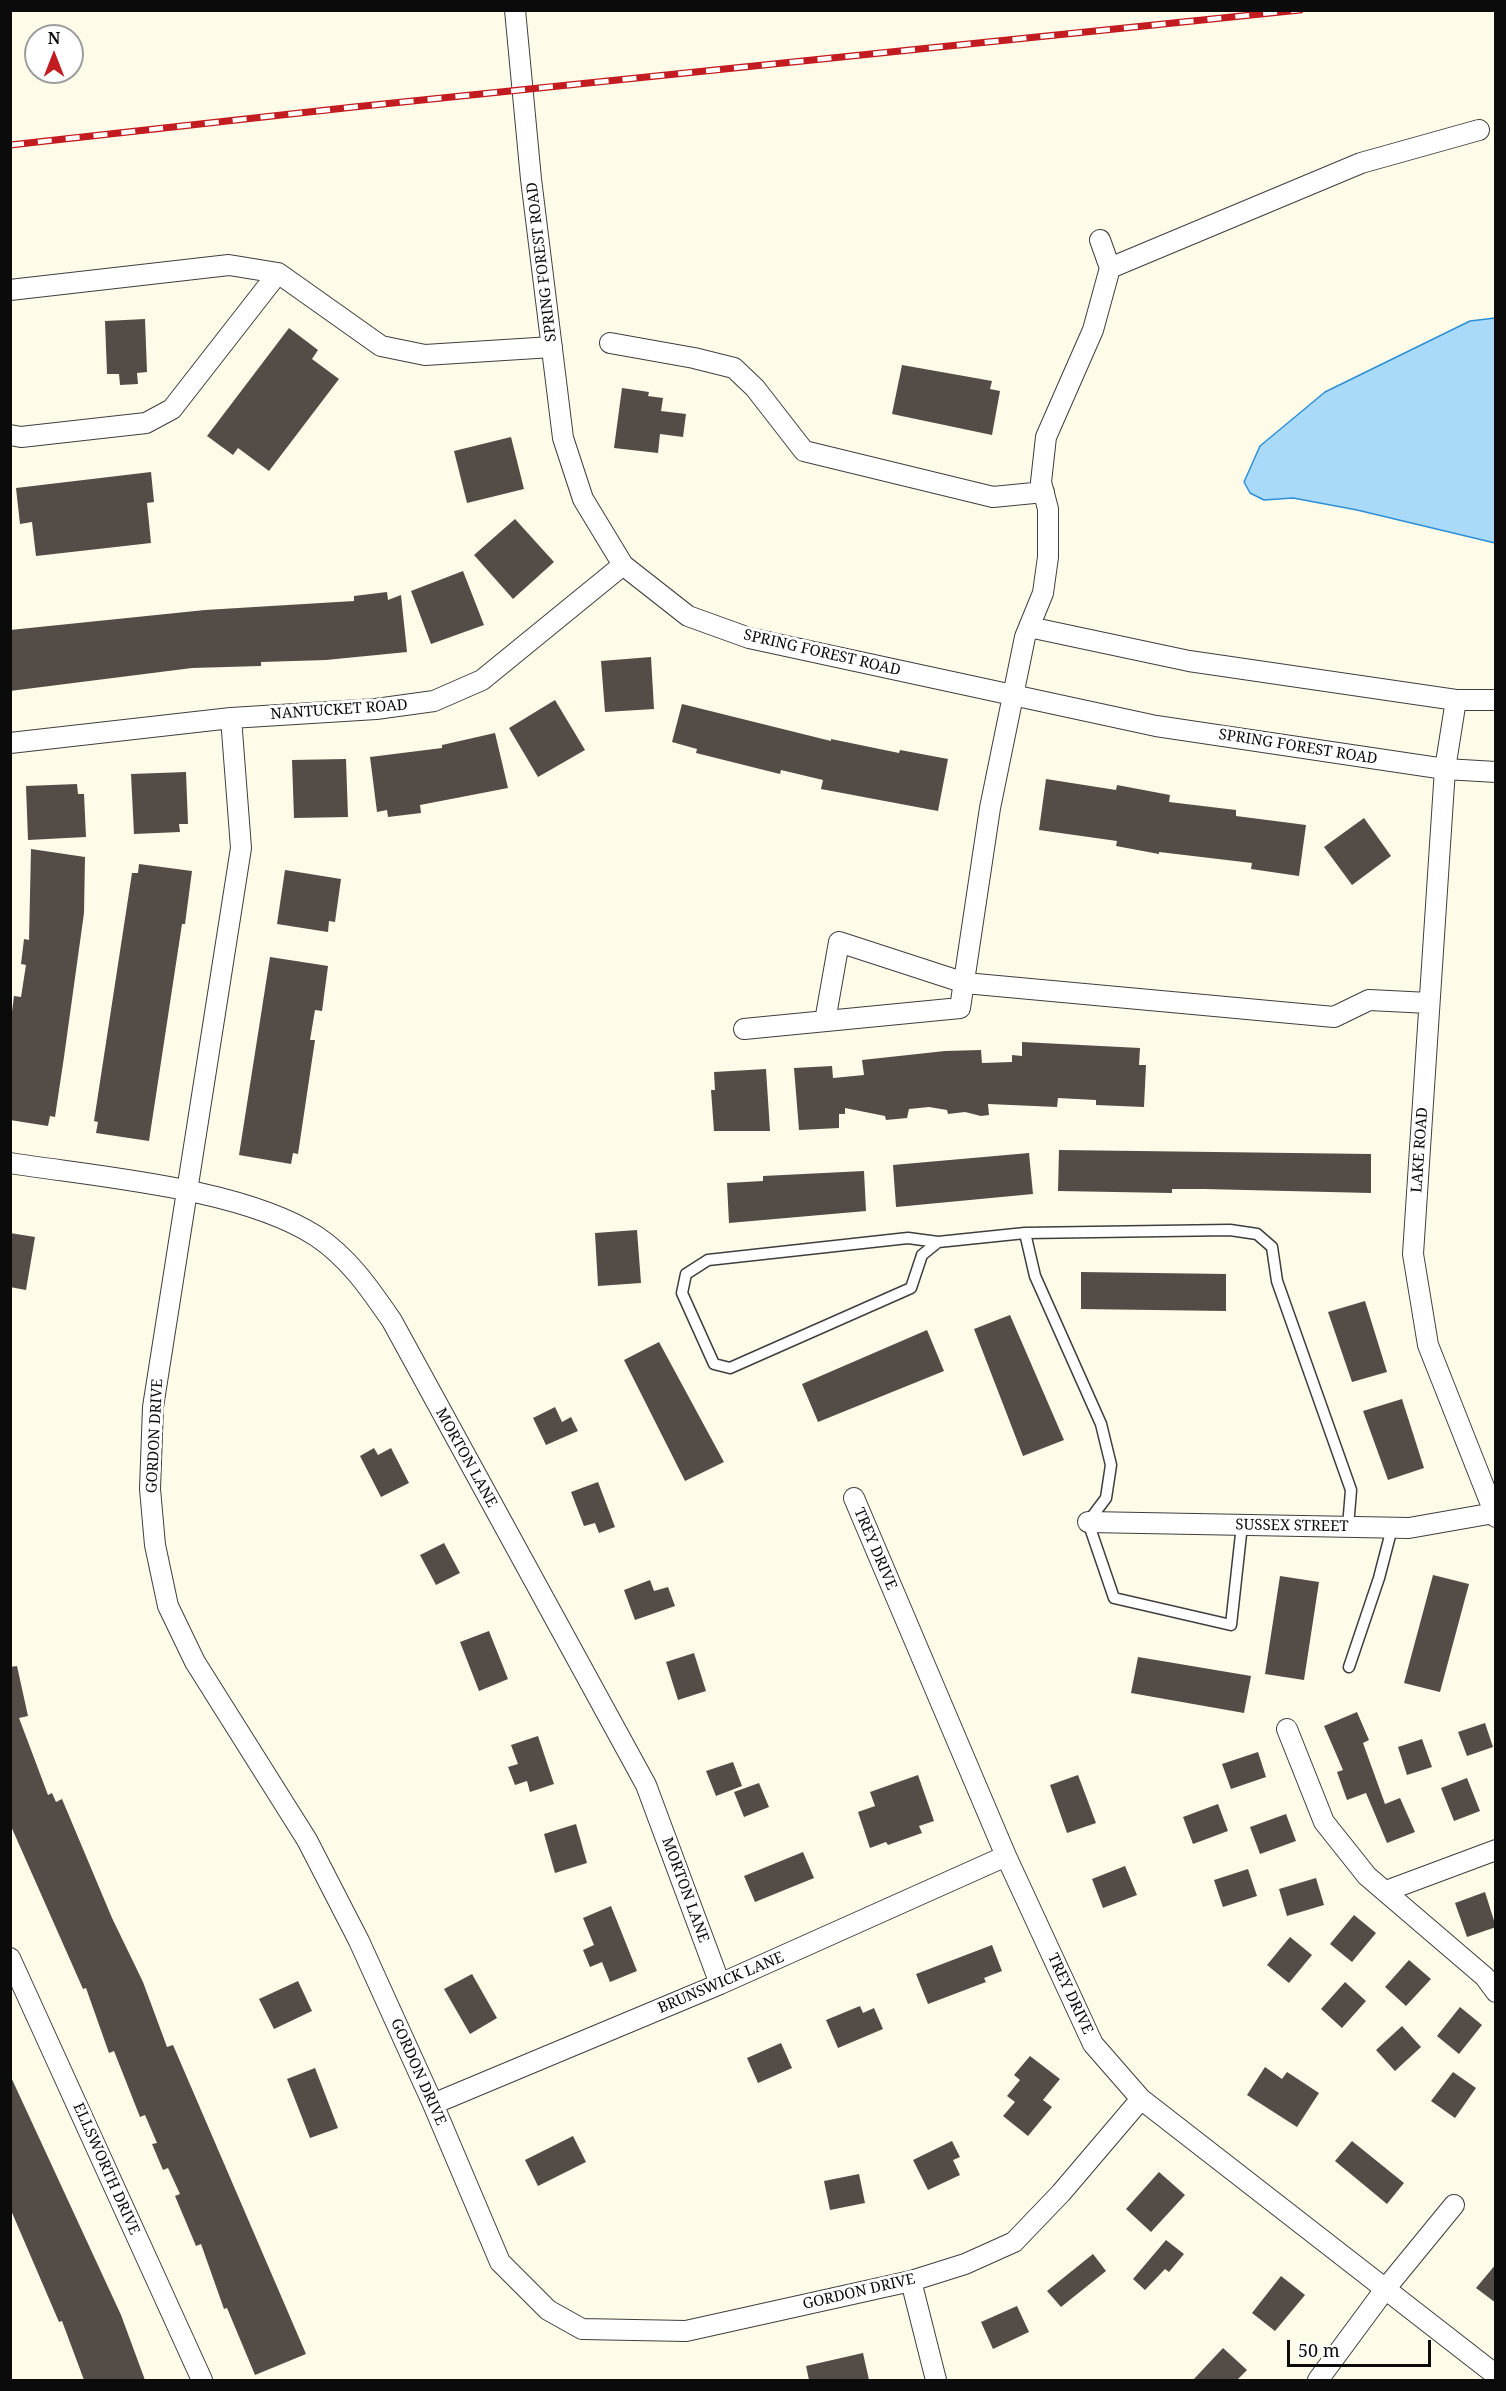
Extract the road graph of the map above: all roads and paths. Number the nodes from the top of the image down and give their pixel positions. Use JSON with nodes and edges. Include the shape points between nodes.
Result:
{"nodes":[{"id":1,"x":515,"y":10,"type":"edge"},
{"id":2,"x":1479,"y":130,"type":"dead end"},
{"id":3,"x":1100,"y":240,"type":"dead end"},
{"id":4,"x":1110,"y":267,"type":"junction"},
{"id":5,"x":278,"y":273,"type":"junction"},
{"id":6,"x":10,"y":290,"type":"edge"},
{"id":7,"x":610,"y":343,"type":"dead end"},
{"id":8,"x":552,"y":346,"type":"junction"},
{"id":9,"x":10,"y":435,"type":"edge"},
{"id":10,"x":1044,"y":492,"type":"junction"},
{"id":11,"x":623,"y":565,"type":"junction"},
{"id":12,"x":1029,"y":627,"type":"junction"},
{"id":13,"x":1013,"y":694,"type":"junction"},
{"id":14,"x":1456,"y":700,"type":"junction"},
{"id":15,"x":1496,"y":700,"type":"edge"},
{"id":16,"x":231,"y":718,"type":"junction"},
{"id":17,"x":10,"y":743,"type":"edge"},
{"id":18,"x":1445,"y":770,"type":"junction"},
{"id":19,"x":1496,"y":772,"type":"edge"},
{"id":20,"x":965,"y":982,"type":"junction"},
{"id":21,"x":1429,"y":1003,"type":"junction"},
{"id":22,"x":825,"y":1021,"type":"junction"},
{"id":23,"x":744,"y":1029,"type":"dead end"},
{"id":24,"x":10,"y":1163,"type":"edge"},
{"id":25,"x":186,"y":1191,"type":"junction"},
{"id":26,"x":1025,"y":1233,"type":"junction"},
{"id":27,"x":938,"y":1242,"type":"junction"},
{"id":28,"x":854,"y":1498,"type":"dead end"},
{"id":29,"x":1495,"y":1515,"type":"edge"},
{"id":30,"x":1088,"y":1522,"type":"junction"},
{"id":31,"x":1242,"y":1525,"type":"junction"},
{"id":32,"x":1348,"y":1527,"type":"junction"},
{"id":33,"x":1392,"y":1528,"type":"junction"},
{"id":34,"x":1349,"y":1667,"type":"dead end"},
{"id":35,"x":1287,"y":1729,"type":"dead end"},
{"id":36,"x":1496,"y":1850,"type":"edge"},
{"id":37,"x":1006,"y":1856,"type":"junction"},
{"id":38,"x":1386,"y":1891,"type":"junction"},
{"id":39,"x":10,"y":1958,"type":"edge"},
{"id":40,"x":720,"y":1984,"type":"junction"},
{"id":41,"x":1496,"y":1992,"type":"edge"},
{"id":42,"x":1141,"y":2099,"type":"junction"},
{"id":43,"x":433,"y":2104,"type":"junction"},
{"id":44,"x":1454,"y":2205,"type":"dead end"},
{"id":45,"x":911,"y":2281,"type":"junction"},
{"id":46,"x":1386,"y":2288,"type":"junction"},
{"id":47,"x":1496,"y":2375,"type":"edge"},
{"id":48,"x":202,"y":2380,"type":"edge"},
{"id":49,"x":936,"y":2380,"type":"edge"},
{"id":50,"x":1318,"y":2380,"type":"edge"}],
"edges":[{"from":1,"to":8,"type":"street","name":"SPRING FOREST ROAD"},
{"from":2,"to":4,"type":"street","via":[[1361,163]]},
{"from":3,"to":4,"type":"street"},
{"from":4,"to":10,"type":"street","via":[[1093,330],[1046,437],[1041,482]]},
{"from":5,"to":6,"type":"street","via":[[229,265]]},
{"from":5,"to":8,"type":"street","via":[[381,346],[425,355]]},
{"from":5,"to":9,"type":"street","via":[[172,409],[147,423]]},
{"from":7,"to":10,"type":"street","via":[[734,368],[804,450],[993,497]]},
{"from":8,"to":11,"type":"street","name":"SPRING FOREST ROAD","via":[[563,438],[583,499]]},
{"from":10,"to":12,"type":"street","via":[[1048,557],[1043,593]]},
{"from":11,"to":13,"type":"street","name":"SPRING FOREST ROAD","via":[[688,616],[749,638]]},
{"from":11,"to":16,"type":"street","name":"NANTUCKET ROAD","via":[[482,680],[434,701],[376,709]]},
{"from":12,"to":13,"type":"street"},
{"from":12,"to":14,"type":"street","via":[[1189,661]]},
{"from":13,"to":18,"type":"street","name":"SPRING FOREST ROAD","via":[[1156,726]]},
{"from":13,"to":20,"type":"street","via":[[990,808]]},
{"from":14,"to":15,"type":"street"},
{"from":14,"to":18,"type":"street","name":"LAKE ROAD"},
{"from":16,"to":17,"type":"street","name":"NANTUCKET ROAD"},
{"from":16,"to":25,"type":"street","name":"GORDON DRIVE","via":[[241,848]]},
{"from":18,"to":19,"type":"street","name":"SPRING FOREST ROAD"},
{"from":18,"to":21,"type":"street","name":"LAKE ROAD"},
{"from":20,"to":21,"type":"street","via":[[1334,1017],[1369,1000]]},
{"from":20,"to":22,"type":"street","via":[[960,1008]]},
{"from":20,"to":22,"type":"street","via":[[839,942]]},
{"from":21,"to":29,"type":"street","name":"LAKE ROAD","via":[[1413,1254],[1428,1345]]},
{"from":22,"to":23,"type":"street"},
{"from":24,"to":25,"type":"street","name":"MORTON LANE"},
{"from":25,"to":40,"type":"street","name":"MORTON LANE","via":[[276,1214],[317,1237],[358,1273],[392,1321],[646,1785]]},
{"from":25,"to":43,"type":"street","name":"GORDON DRIVE","via":[[153,1407],[150,1489],[155,1545],[168,1606],[195,1662],[307,1840],[359,1941]]},
{"from":26,"to":27,"type":"lane"},
{"from":26,"to":30,"type":"lane","via":[[1035,1276],[1101,1424],[1111,1465],[1106,1498]]},
{"from":26,"to":32,"type":"lane","via":[[1230,1230],[1257,1234],[1272,1247],[1277,1281],[1351,1490]]},
{"from":27,"to":27,"type":"lane","via":[[921,1255],[911,1288],[730,1368],[714,1364],[682,1293],[686,1274],[708,1260],[908,1238]]},
{"from":28,"to":37,"type":"street","name":"TREY DRIVE"},
{"from":29,"to":33,"type":"street","name":"SUSSEX STREET"},
{"from":30,"to":31,"type":"street","name":"SUSSEX STREET"},
{"from":30,"to":31,"type":"lane","via":[[1114,1598],[1231,1625]]},
{"from":31,"to":32,"type":"street","name":"SUSSEX STREET"},
{"from":32,"to":33,"type":"street","name":"SUSSEX STREET"},
{"from":33,"to":34,"type":"lane"},
{"from":35,"to":38,"type":"street","via":[[1324,1822],[1367,1876]]},
{"from":36,"to":38,"type":"street"},
{"from":37,"to":40,"type":"street","name":"BRUNSWICK LANE"},
{"from":37,"to":42,"type":"street","name":"TREY DRIVE","via":[[1093,2044]]},
{"from":38,"to":41,"type":"street","via":[[1485,1977]]},
{"from":39,"to":48,"type":"street","name":"ELLSWORTH DRIVE"},
{"from":40,"to":43,"type":"street","name":"BRUNSWICK LANE"},
{"from":42,"to":45,"type":"street","name":"GORDON DRIVE","via":[[1014,2242],[965,2264]]},
{"from":42,"to":46,"type":"street","name":"TREY DRIVE"},
{"from":43,"to":45,"type":"street","name":"GORDON DRIVE","via":[[500,2262],[548,2310],[582,2329],[686,2331]]},
{"from":44,"to":46,"type":"street"},
{"from":45,"to":49,"type":"street"},
{"from":46,"to":47,"type":"street","name":"TREY DRIVE"},
{"from":46,"to":50,"type":"street"}]}
